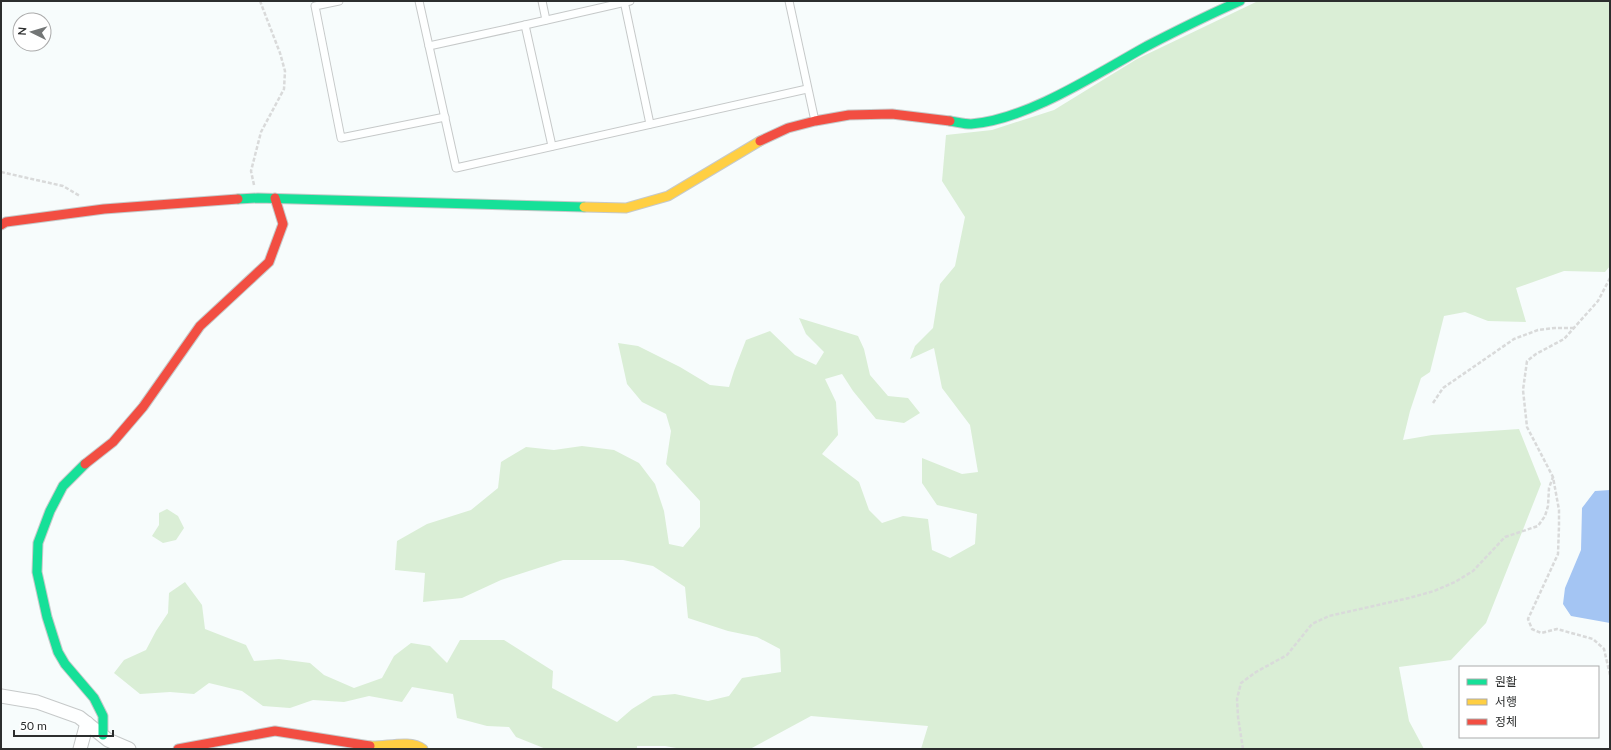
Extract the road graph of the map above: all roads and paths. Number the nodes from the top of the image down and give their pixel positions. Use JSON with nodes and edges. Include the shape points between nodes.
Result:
{"nodes":[{"id":1,"x":260,"y":1,"type":"edge"},
{"id":2,"x":339,"y":1,"type":"edge"},
{"id":3,"x":419,"y":1,"type":"edge"},
{"id":4,"x":542,"y":1,"type":"edge"},
{"id":5,"x":626,"y":1,"type":"edge"},
{"id":6,"x":789,"y":1,"type":"edge"},
{"id":7,"x":1240,"y":1,"type":"edge"},
{"id":8,"x":546,"y":20,"type":"junction"},
{"id":9,"x":525,"y":25,"type":"junction"},
{"id":10,"x":429,"y":46,"type":"junction"},
{"id":11,"x":807,"y":89,"type":"junction"},
{"id":12,"x":445,"y":116,"type":"junction"},
{"id":13,"x":815,"y":121,"type":"junction"},
{"id":14,"x":650,"y":124,"type":"junction"},
{"id":15,"x":552,"y":146,"type":"junction"},
{"id":16,"x":1,"y":172,"type":"edge"},
{"id":17,"x":83,"y":198,"type":"dead end"},
{"id":18,"x":258,"y":198,"type":"junction"},
{"id":19,"x":275,"y":198,"type":"junction"},
{"id":20,"x":1,"y":225,"type":"edge"},
{"id":21,"x":1610,"y":278,"type":"edge"},
{"id":22,"x":1574,"y":328,"type":"junction"},
{"id":23,"x":1433,"y":403,"type":"dead end"},
{"id":24,"x":1553,"y":477,"type":"junction"},
{"id":25,"x":1610,"y":675,"type":"edge"},
{"id":26,"x":1,"y":696,"type":"edge"},
{"id":27,"x":87,"y":723,"type":"junction"},
{"id":28,"x":103,"y":735,"type":"junction"},
{"id":29,"x":80,"y":749,"type":"edge"},
{"id":30,"x":129,"y":749,"type":"edge"},
{"id":31,"x":178,"y":749,"type":"edge"},
{"id":32,"x":423,"y":749,"type":"edge"},
{"id":33,"x":1243,"y":749,"type":"edge"}],
"edges":[{"from":1,"to":18,"type":"path","via":[[285,71],[284,89],[261,132],[251,171]]},
{"from":2,"to":12,"type":"lane","via":[[314,6],[341,138]]},
{"from":3,"to":10,"type":"lane"},
{"from":4,"to":8,"type":"lane"},
{"from":5,"to":8,"type":"lane"},
{"from":5,"to":14,"type":"lane"},
{"from":6,"to":11,"type":"lane"},
{"from":7,"to":13,"type":"street","via":[[1186,25],[1067,90],[1030,108],[999,119],[970,124],[892,114],[849,115]]},
{"from":8,"to":9,"type":"lane"},
{"from":9,"to":10,"type":"lane"},
{"from":9,"to":15,"type":"lane"},
{"from":10,"to":12,"type":"lane"},
{"from":11,"to":13,"type":"lane"},
{"from":11,"to":14,"type":"lane"},
{"from":12,"to":15,"type":"lane","via":[[456,168]]},
{"from":13,"to":19,"type":"street","via":[[788,128],[752,145],[668,196],[626,208]]},
{"from":14,"to":15,"type":"lane"},
{"from":16,"to":17,"type":"path","via":[[62,186]]},
{"from":18,"to":19,"type":"street"},
{"from":18,"to":20,"type":"street","via":[[104,209],[6,222]]},
{"from":19,"to":28,"type":"street","via":[[283,224],[269,262],[200,326],[143,407],[113,442],[63,486],[38,543],[37,572],[58,652],[94,698],[102,716]]},
{"from":21,"to":22,"type":"path","via":[[1598,301]]},
{"from":22,"to":23,"type":"path","via":[[1538,330],[1514,339],[1443,388]]},
{"from":22,"to":24,"type":"path","via":[[1564,339],[1527,361],[1525,374],[1523,390],[1527,427]]},
{"from":24,"to":25,"type":"path","via":[[1559,510],[1558,554],[1528,619],[1532,629],[1541,633],[1557,629],[1593,639],[1604,649]]},
{"from":24,"to":33,"type":"path","via":[[1545,516],[1538,526],[1505,537],[1473,571],[1434,591],[1329,616],[1312,624],[1287,655],[1241,683],[1237,699]]},
{"from":26,"to":27,"type":"street","via":[[37,702],[79,716]]},
{"from":27,"to":28,"type":"street"},
{"from":27,"to":29,"type":"street"},
{"from":28,"to":30,"type":"street","via":[[108,740]]},
{"from":31,"to":32,"type":"street","via":[[275,731],[359,745],[381,747],[402,744]]}]}
